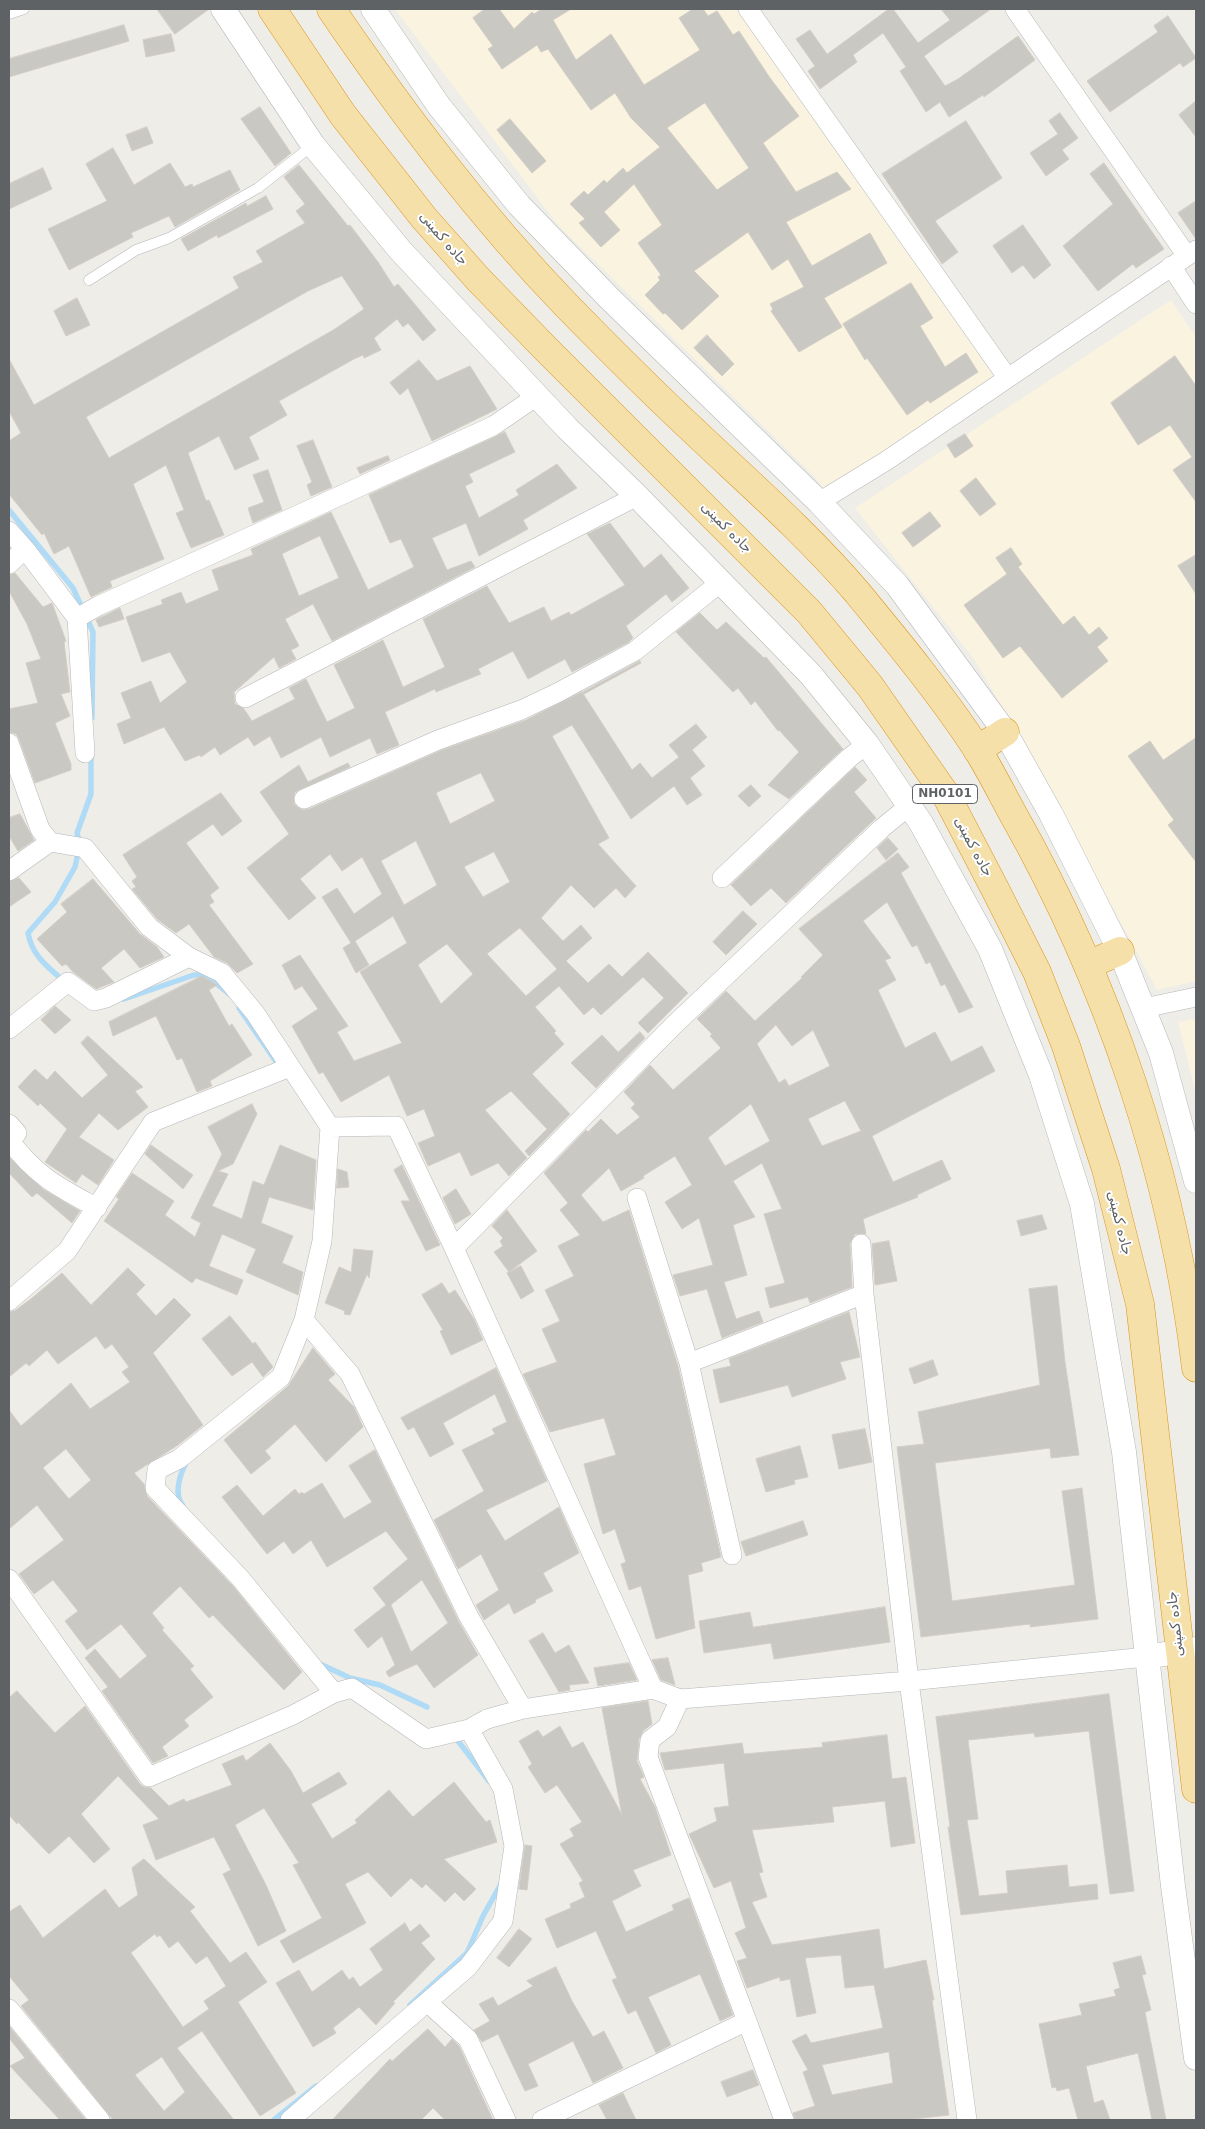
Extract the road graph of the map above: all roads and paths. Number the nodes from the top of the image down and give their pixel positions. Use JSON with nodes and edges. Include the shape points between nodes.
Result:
{"nodes":[{"id":1,"x":24,"y":9,"type":"edge"},
{"id":2,"x":223,"y":9,"type":"edge"},
{"id":3,"x":272,"y":9,"type":"edge"},
{"id":4,"x":331,"y":9,"type":"edge"},
{"id":5,"x":373,"y":9,"type":"edge"},
{"id":6,"x":748,"y":9,"type":"edge"},
{"id":7,"x":1015,"y":9,"type":"edge"},
{"id":8,"x":9,"y":14,"type":"edge"},
{"id":9,"x":313,"y":145,"type":"junction"},
{"id":10,"x":1192,"y":253,"type":"edge"},
{"id":11,"x":1171,"y":266,"type":"junction"},
{"id":12,"x":89,"y":280,"type":"dead end"},
{"id":13,"x":1196,"y":304,"type":"edge"},
{"id":14,"x":1007,"y":377,"type":"junction"},
{"id":15,"x":537,"y":396,"type":"junction"},
{"id":16,"x":637,"y":496,"type":"junction"},
{"id":17,"x":819,"y":502,"type":"junction"},
{"id":18,"x":9,"y":531,"type":"edge"},
{"id":19,"x":25,"y":549,"type":"junction"},
{"id":20,"x":9,"y":564,"type":"edge"},
{"id":21,"x":721,"y":582,"type":"junction"},
{"id":22,"x":77,"y":618,"type":"junction"},
{"id":23,"x":245,"y":698,"type":"dead end"},
{"id":24,"x":1005,"y":732,"type":"junction"},
{"id":25,"x":9,"y":743,"type":"edge"},
{"id":26,"x":867,"y":744,"type":"junction"},
{"id":27,"x":978,"y":750,"type":"junction"},
{"id":28,"x":85,"y":753,"type":"dead end"},
{"id":29,"x":304,"y":799,"type":"dead end"},
{"id":30,"x":909,"y":806,"type":"junction"},
{"id":31,"x":50,"y":842,"type":"junction"},
{"id":32,"x":9,"y":871,"type":"edge"},
{"id":33,"x":722,"y":878,"type":"dead end"},
{"id":34,"x":1120,"y":951,"type":"junction"},
{"id":35,"x":189,"y":958,"type":"junction"},
{"id":36,"x":1088,"y":965,"type":"junction"},
{"id":37,"x":1196,"y":997,"type":"edge"},
{"id":38,"x":1144,"y":1008,"type":"junction"},
{"id":39,"x":9,"y":1029,"type":"edge"},
{"id":40,"x":290,"y":1068,"type":"junction"},
{"id":41,"x":9,"y":1124,"type":"edge"},
{"id":42,"x":330,"y":1127,"type":"junction"},
{"id":43,"x":1196,"y":1181,"type":"edge"},
{"id":44,"x":637,"y":1198,"type":"dead end"},
{"id":45,"x":97,"y":1208,"type":"junction"},
{"id":46,"x":861,"y":1244,"type":"dead end"},
{"id":47,"x":454,"y":1248,"type":"junction"},
{"id":48,"x":864,"y":1294,"type":"junction"},
{"id":49,"x":9,"y":1301,"type":"edge"},
{"id":50,"x":304,"y":1320,"type":"junction"},
{"id":51,"x":689,"y":1363,"type":"junction"},
{"id":52,"x":1196,"y":1368,"type":"edge"},
{"id":53,"x":732,"y":1554,"type":"dead end"},
{"id":54,"x":9,"y":1579,"type":"edge"},
{"id":55,"x":1188,"y":1651,"type":"edge"},
{"id":56,"x":1146,"y":1657,"type":"junction"},
{"id":57,"x":910,"y":1681,"type":"junction"},
{"id":58,"x":653,"y":1688,"type":"junction"},
{"id":59,"x":334,"y":1693,"type":"junction"},
{"id":60,"x":680,"y":1700,"type":"junction"},
{"id":61,"x":523,"y":1709,"type":"junction"},
{"id":62,"x":469,"y":1729,"type":"junction"},
{"id":63,"x":1196,"y":1790,"type":"edge"},
{"id":64,"x":427,"y":2002,"type":"junction"},
{"id":65,"x":9,"y":2008,"type":"edge"},
{"id":66,"x":747,"y":2021,"type":"junction"},
{"id":67,"x":1196,"y":2058,"type":"edge"},
{"id":68,"x":100,"y":2120,"type":"edge"},
{"id":69,"x":290,"y":2120,"type":"edge"},
{"id":70,"x":506,"y":2120,"type":"edge"},
{"id":71,"x":542,"y":2120,"type":"edge"},
{"id":72,"x":784,"y":2120,"type":"edge"},
{"id":73,"x":966,"y":2120,"type":"edge"}],
"edges":[{"from":1,"to":8,"type":"lane"},
{"from":2,"to":9,"type":"street"},
{"from":3,"to":55,"type":"highway","name":"جاده کمپنی","number":"NH0101","via":[[343,115],[424,218],[544,347],[809,612],[870,686],[946,795],[1037,972],[1066,1046],[1106,1169],[1140,1304]]},
{"from":4,"to":27,"type":"highway","number":"NH0101","via":[[399,108],[477,207],[566,305],[776,508],[853,588],[923,674]]},
{"from":5,"to":17,"type":"street","via":[[439,106],[519,205],[609,298]]},
{"from":6,"to":14,"type":"street"},
{"from":7,"to":10,"type":"street"},
{"from":9,"to":12,"type":"lane","via":[[258,188],[169,238],[136,250]]},
{"from":9,"to":15,"type":"street","via":[[400,250]]},
{"from":10,"to":11,"type":"street"},
{"from":11,"to":13,"type":"street"},
{"from":11,"to":14,"type":"street"},
{"from":14,"to":17,"type":"street","via":[[886,461]]},
{"from":15,"to":16,"type":"street"},
{"from":15,"to":22,"type":"street","via":[[493,426]]},
{"from":16,"to":21,"type":"street"},
{"from":16,"to":23,"type":"street"},
{"from":17,"to":24,"type":"street","via":[[898,585]]},
{"from":18,"to":19,"type":"street"},
{"from":19,"to":20,"type":"street"},
{"from":19,"to":22,"type":"street"},
{"from":21,"to":26,"type":"street","via":[[810,674]]},
{"from":21,"to":29,"type":"street","via":[[635,651],[557,692],[521,710],[438,740]]},
{"from":22,"to":28,"type":"street"},
{"from":24,"to":27,"type":"highway"},
{"from":24,"to":34,"type":"street","via":[[1051,814]]},
{"from":25,"to":31,"type":"street","via":[[40,829]]},
{"from":26,"to":30,"type":"street"},
{"from":26,"to":33,"type":"street"},
{"from":27,"to":36,"type":"highway","number":"NH0101","via":[[1046,872]]},
{"from":30,"to":47,"type":"street","via":[[674,1025]]},
{"from":30,"to":56,"type":"street","via":[[990,949],[1041,1075],[1082,1204],[1124,1452]]},
{"from":31,"to":32,"type":"street"},
{"from":31,"to":35,"type":"street","via":[[85,848],[148,927]]},
{"from":34,"to":36,"type":"highway"},
{"from":34,"to":38,"type":"street"},
{"from":35,"to":39,"type":"street","via":[[94,1001],[68,982]]},
{"from":35,"to":40,"type":"street","via":[[222,973],[255,1014]]},
{"from":36,"to":52,"type":"highway","number":"NH0101","via":[[1119,1044],[1163,1183]]},
{"from":37,"to":38,"type":"street"},
{"from":38,"to":43,"type":"street","via":[[1161,1053]]},
{"from":40,"to":42,"type":"street"},
{"from":40,"to":45,"type":"street","via":[[153,1122]]},
{"from":41,"to":45,"type":"street","via":[[17,1133],[10,1141],[35,1170],[48,1181]]},
{"from":42,"to":47,"type":"street","via":[[396,1126]]},
{"from":42,"to":50,"type":"street","via":[[322,1241]]},
{"from":44,"to":51,"type":"street"},
{"from":45,"to":49,"type":"street","via":[[67,1251]]},
{"from":46,"to":48,"type":"street"},
{"from":47,"to":58,"type":"street"},
{"from":48,"to":51,"type":"street"},
{"from":48,"to":57,"type":"street"},
{"from":50,"to":59,"type":"street","via":[[281,1377],[179,1460],[157,1470],[155,1488],[241,1579]]},
{"from":50,"to":61,"type":"street","via":[[350,1374],[469,1617]]},
{"from":51,"to":53,"type":"street"},
{"from":54,"to":59,"type":"street","via":[[149,1777],[292,1715]]},
{"from":55,"to":56,"type":"street"},
{"from":55,"to":63,"type":"highway","name":"جاده کمپنی","number":"NH0101"},
{"from":56,"to":57,"type":"street"},
{"from":56,"to":67,"type":"street"},
{"from":57,"to":60,"type":"street"},
{"from":57,"to":73,"type":"street"},
{"from":58,"to":60,"type":"street"},
{"from":58,"to":61,"type":"street"},
{"from":59,"to":62,"type":"street","via":[[352,1688],[426,1739]]},
{"from":60,"to":66,"type":"street","via":[[667,1727],[650,1740],[648,1757]]},
{"from":61,"to":62,"type":"street","via":[[487,1719]]},
{"from":62,"to":64,"type":"street","via":[[503,1789],[514,1846],[503,1921],[468,1967]]},
{"from":64,"to":69,"type":"street"},
{"from":64,"to":70,"type":"street","via":[[468,2039]]},
{"from":65,"to":68,"type":"street"},
{"from":66,"to":71,"type":"street"},
{"from":66,"to":72,"type":"street"}]}
